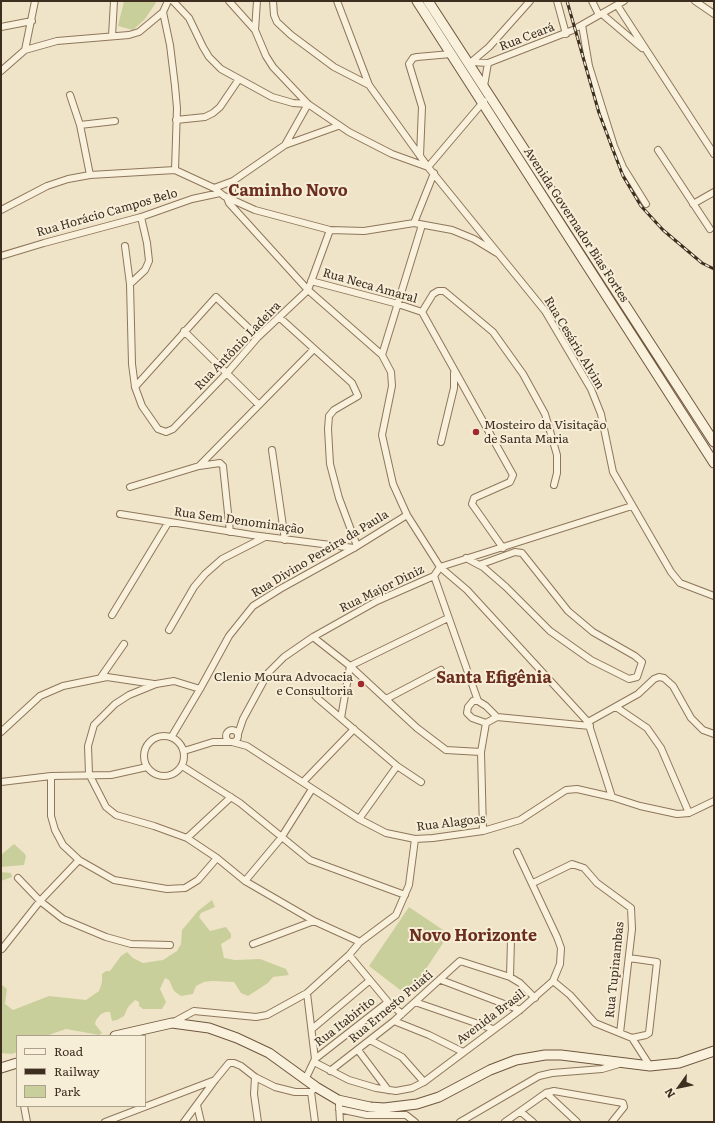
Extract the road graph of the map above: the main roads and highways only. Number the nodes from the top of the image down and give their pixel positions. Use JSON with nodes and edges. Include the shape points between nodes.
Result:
{"nodes":[{"id":1,"x":428,"y":1,"type":"edge"},
{"id":2,"x":420,"y":2,"type":"edge"},
{"id":3,"x":552,"y":192,"type":"junction"},
{"id":4,"x":544,"y":197,"type":"junction"},
{"id":5,"x":594,"y":256,"type":"junction"},
{"id":6,"x":586,"y":262,"type":"junction"},
{"id":7,"x":643,"y":332,"type":"junction"},
{"id":8,"x":633,"y":337,"type":"junction"},
{"id":9,"x":652,"y":346,"type":"junction"},
{"id":10,"x":642,"y":351,"type":"junction"},
{"id":11,"x":714,"y":442,"type":"edge"},
{"id":12,"x":714,"y":464,"type":"edge"},
{"id":13,"x":119,"y":1035,"type":"edge"},
{"id":14,"x":714,"y":1051,"type":"edge"},
{"id":15,"x":16,"y":1063,"type":"edge"},
{"id":16,"x":1,"y":1068,"type":"edge"}],
"edges":[{"from":1,"to":3,"type":"main road","name":"Avenida Governador Bias Fortes","via":[[471,63]]},
{"from":2,"to":4,"type":"main road","name":"Avenida Governador Bias Fortes"},
{"from":3,"to":4,"type":"main road"},
{"from":3,"to":5,"type":"main road","name":"Avenida Governador Bias Fortes"},
{"from":4,"to":6,"type":"main road","name":"Avenida Governador Bias Fortes"},
{"from":5,"to":6,"type":"main road"},
{"from":5,"to":7,"type":"main road","name":"Avenida Governador Bias Fortes"},
{"from":6,"to":8,"type":"main road","name":"Avenida Governador Bias Fortes"},
{"from":7,"to":8,"type":"main road","via":[[639,338]]},
{"from":7,"to":9,"type":"main road","name":"Avenida Governador Bias Fortes"},
{"from":8,"to":10,"type":"main road","name":"Avenida Governador Bias Fortes"},
{"from":9,"to":10,"type":"main road","via":[[646,344]]},
{"from":9,"to":11,"type":"main road","name":"Avenida Governador Bias Fortes"},
{"from":10,"to":12,"type":"main road","name":"Avenida Governador Bias Fortes"},
{"from":13,"to":14,"type":"main road","via":[[172,1023],[210,1028],[269,1053],[305,1080],[313,1090],[338,1104],[370,1108],[417,1104],[516,1060],[545,1055],[650,1066],[679,1063]]},
{"from":15,"to":16,"type":"main road"}]}
